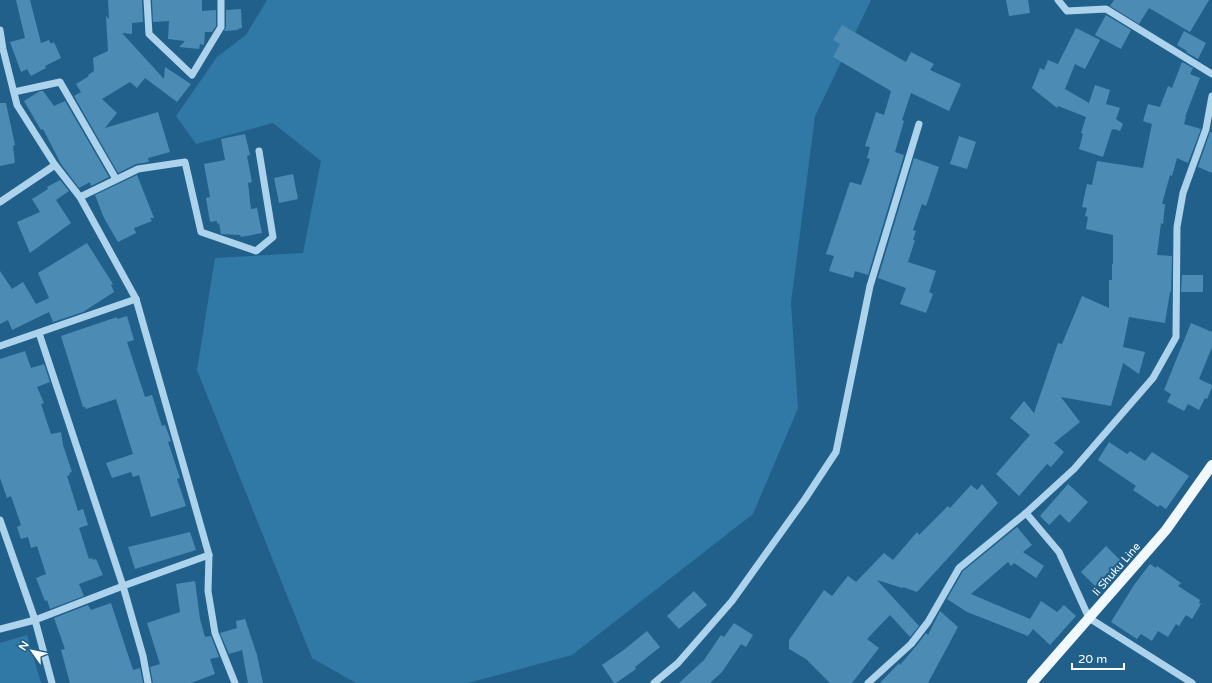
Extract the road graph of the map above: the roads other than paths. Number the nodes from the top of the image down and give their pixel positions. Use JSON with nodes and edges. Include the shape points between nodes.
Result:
{"nodes":[{"id":1,"x":147,"y":0,"type":"edge"},
{"id":2,"x":220,"y":0,"type":"edge"},
{"id":3,"x":1058,"y":0,"type":"edge"},
{"id":4,"x":0,"y":30,"type":"edge"},
{"id":5,"x":1212,"y":74,"type":"edge"},
{"id":6,"x":14,"y":92,"type":"junction"},
{"id":7,"x":1212,"y":96,"type":"edge"},
{"id":8,"x":919,"y":124,"type":"dead end"},
{"id":9,"x":258,"y":151,"type":"dead end"},
{"id":10,"x":55,"y":165,"type":"junction"},
{"id":11,"x":116,"y":179,"type":"junction"},
{"id":12,"x":80,"y":197,"type":"junction"},
{"id":13,"x":0,"y":202,"type":"edge"},
{"id":14,"x":136,"y":300,"type":"junction"},
{"id":15,"x":39,"y":333,"type":"junction"},
{"id":16,"x":0,"y":346,"type":"edge"},
{"id":17,"x":1212,"y":465,"type":"edge"},
{"id":18,"x":1026,"y":512,"type":"junction"},
{"id":19,"x":0,"y":520,"type":"edge"},
{"id":20,"x":209,"y":555,"type":"junction"},
{"id":21,"x":123,"y":586,"type":"junction"},
{"id":22,"x":1089,"y":618,"type":"junction"},
{"id":23,"x":36,"y":620,"type":"junction"},
{"id":24,"x":0,"y":629,"type":"edge"},
{"id":25,"x":52,"y":683,"type":"edge"},
{"id":26,"x":148,"y":683,"type":"edge"},
{"id":27,"x":235,"y":683,"type":"edge"},
{"id":28,"x":654,"y":683,"type":"edge"},
{"id":29,"x":868,"y":683,"type":"edge"},
{"id":30,"x":1032,"y":683,"type":"edge"},
{"id":31,"x":1192,"y":683,"type":"edge"}],
"edges":[{"from":1,"to":2,"type":"street","via":[[149,34],[192,75],[221,27]]},
{"from":3,"to":5,"type":"street","via":[[1067,11],[1106,9]]},
{"from":4,"to":6,"type":"street"},
{"from":6,"to":10,"type":"street","via":[[18,105]]},
{"from":6,"to":11,"type":"street","via":[[60,82]]},
{"from":7,"to":18,"type":"street","via":[[1206,129],[1183,193],[1177,227],[1176,337],[1153,378],[1074,469]]},
{"from":8,"to":28,"type":"street","via":[[870,286],[836,452],[732,600],[678,663]]},
{"from":9,"to":11,"type":"street","via":[[273,237],[256,251],[201,232],[186,162],[138,169]]},
{"from":10,"to":12,"type":"street"},
{"from":10,"to":13,"type":"street"},
{"from":11,"to":12,"type":"street"},
{"from":12,"to":14,"type":"street"},
{"from":14,"to":15,"type":"street"},
{"from":14,"to":20,"type":"street"},
{"from":15,"to":16,"type":"street"},
{"from":15,"to":21,"type":"street"},
{"from":17,"to":22,"type":"main road","name":"Ii Shuku Line","via":[[1166,530]]},
{"from":18,"to":22,"type":"street","via":[[1059,552]]},
{"from":18,"to":29,"type":"street","via":[[959,568],[928,622],[911,644]]},
{"from":19,"to":23,"type":"street"},
{"from":20,"to":21,"type":"street"},
{"from":20,"to":27,"type":"street","via":[[208,591],[215,633]]},
{"from":21,"to":23,"type":"street"},
{"from":21,"to":26,"type":"street"},
{"from":22,"to":30,"type":"main road","name":"Ii Shuku Line"},
{"from":22,"to":31,"type":"street"},
{"from":23,"to":24,"type":"street"},
{"from":23,"to":25,"type":"street"}]}
